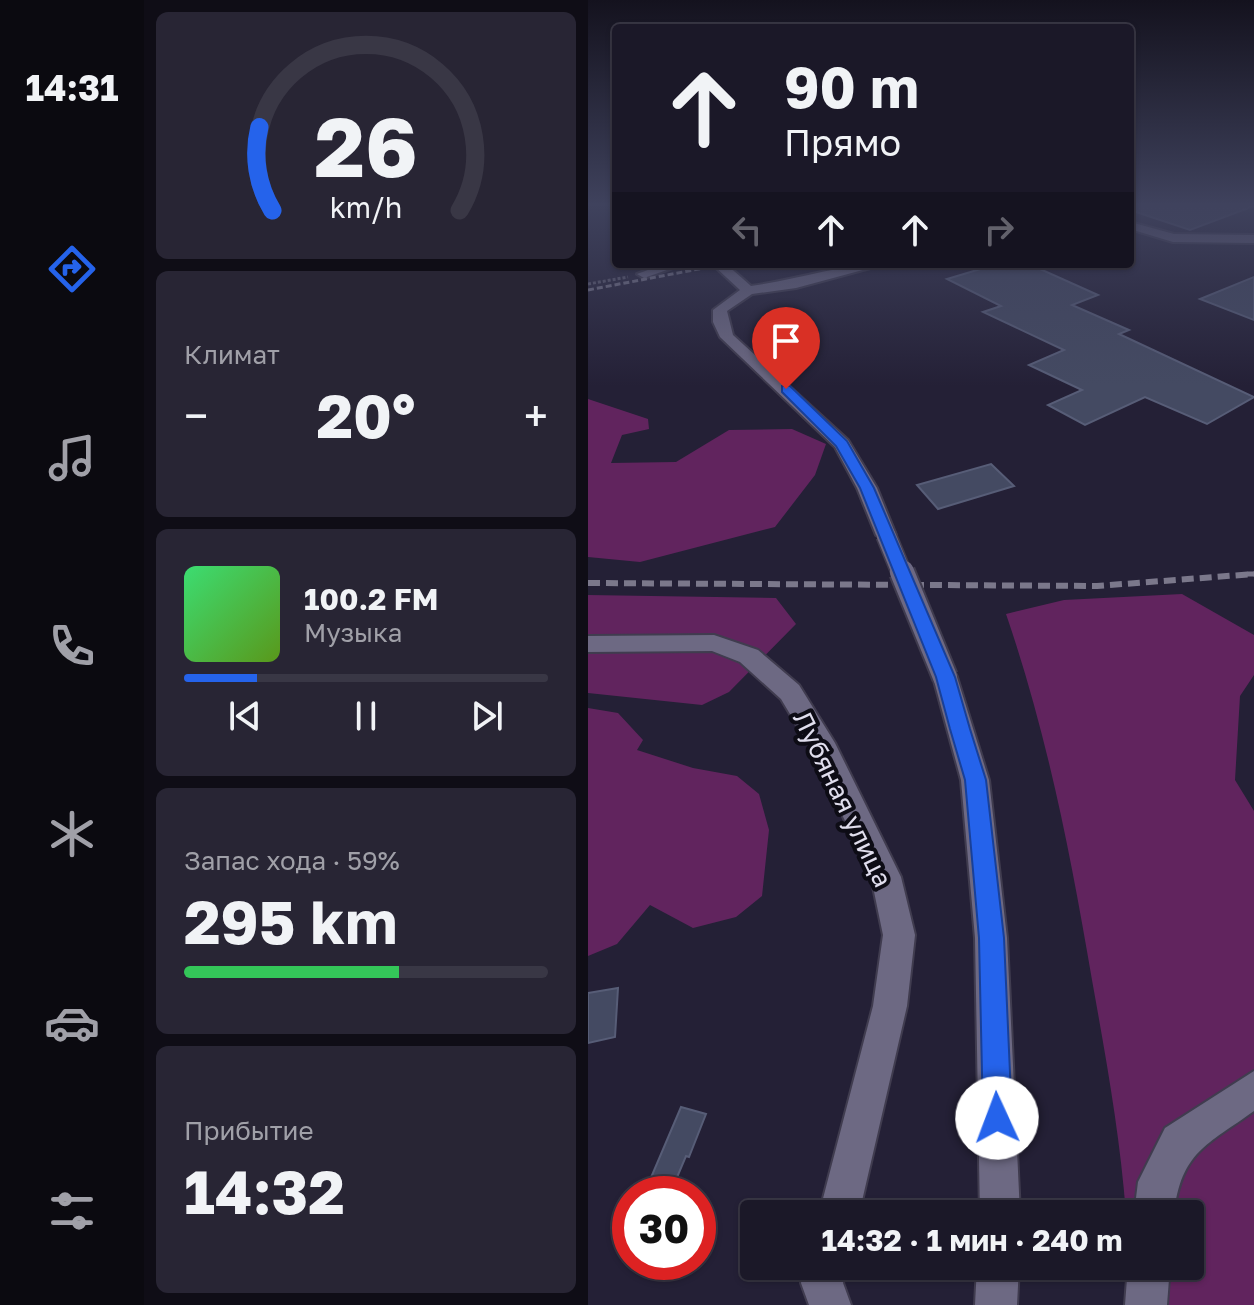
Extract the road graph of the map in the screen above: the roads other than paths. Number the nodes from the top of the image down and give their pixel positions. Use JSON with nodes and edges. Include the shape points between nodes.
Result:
{"nodes":[{"id":1,"x":664,"y":268,"type":"edge"},
{"id":2,"x":723,"y":268,"type":"edge"},
{"id":3,"x":862,"y":268,"type":"edge"},
{"id":4,"x":644,"y":274,"type":"road end"},
{"id":5,"x":748,"y":290,"type":"junction"},
{"id":6,"x":588,"y":644,"type":"edge"},
{"id":7,"x":1254,"y":1089,"type":"edge"},
{"id":8,"x":842,"y":1200,"type":"edge"},
{"id":9,"x":1000,"y":1200,"type":"edge"},
{"id":10,"x":1156,"y":1200,"type":"edge"},
{"id":11,"x":997,"y":1280,"type":"edge"},
{"id":12,"x":1148,"y":1280,"type":"edge"},
{"id":13,"x":996,"y":1305,"type":"edge"},
{"id":14,"x":1146,"y":1305,"type":"edge"}],
"edges":[{"from":1,"to":4,"type":"street"},
{"from":2,"to":5,"type":"street"},
{"from":3,"to":5,"type":"street"},
{"from":5,"to":9,"type":"street","bridge":true,"via":[[720,310],[720,322],[727,337],[842,444],[867,488],[945,677],[975,780],[991,938]]},
{"from":6,"to":8,"type":"street","name":"Лубяная улица","via":[[714,643],[749,656],[790,692],[826,750],[886,877],[899,935],[890,1006]]},
{"from":7,"to":10,"type":"street","via":[[1179,1142],[1158,1182]]},
{"from":11,"to":13,"type":"street"},
{"from":12,"to":14,"type":"street"}]}
